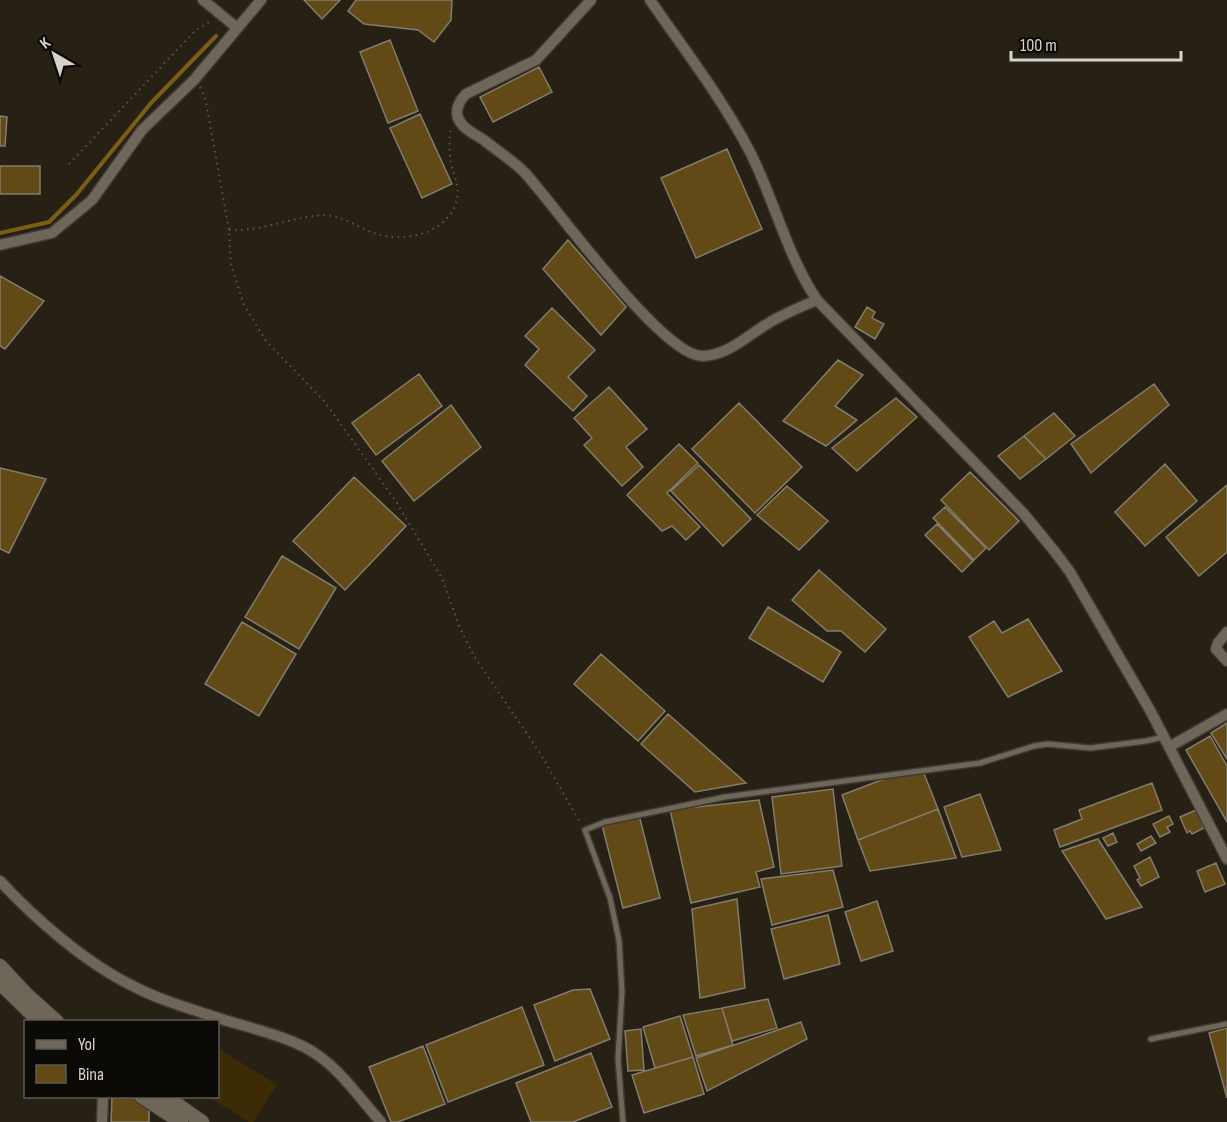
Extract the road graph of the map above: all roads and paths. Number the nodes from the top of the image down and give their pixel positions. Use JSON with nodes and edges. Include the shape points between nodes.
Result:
{"nodes":[{"id":1,"x":203,"y":0,"type":"edge"},
{"id":2,"x":261,"y":0,"type":"edge"},
{"id":3,"x":591,"y":0,"type":"edge"},
{"id":4,"x":650,"y":0,"type":"edge"},
{"id":5,"x":222,"y":14,"type":"junction"},
{"id":6,"x":236,"y":27,"type":"junction"},
{"id":7,"x":194,"y":80,"type":"junction"},
{"id":8,"x":458,"y":117,"type":"junction"},
{"id":9,"x":69,"y":164,"type":"dead end"},
{"id":10,"x":229,"y":230,"type":"junction"},
{"id":11,"x":0,"y":245,"type":"edge"},
{"id":12,"x":817,"y":300,"type":"junction"},
{"id":13,"x":1227,"y":632,"type":"edge"},
{"id":14,"x":1227,"y":661,"type":"edge"},
{"id":15,"x":1227,"y":714,"type":"edge"},
{"id":16,"x":1164,"y":736,"type":"junction"},
{"id":17,"x":1169,"y":747,"type":"junction"},
{"id":18,"x":585,"y":830,"type":"junction"},
{"id":19,"x":1227,"y":859,"type":"edge"},
{"id":20,"x":0,"y":880,"type":"edge"},
{"id":21,"x":0,"y":966,"type":"edge"},
{"id":22,"x":0,"y":983,"type":"edge"},
{"id":23,"x":38,"y":1020,"type":"edge"},
{"id":24,"x":55,"y":1020,"type":"edge"},
{"id":25,"x":1227,"y":1024,"type":"edge"},
{"id":26,"x":1151,"y":1039,"type":"dead end"},
{"id":27,"x":103,"y":1098,"type":"edge"},
{"id":28,"x":144,"y":1098,"type":"edge"},
{"id":29,"x":168,"y":1098,"type":"edge"},
{"id":30,"x":102,"y":1122,"type":"edge"},
{"id":31,"x":181,"y":1122,"type":"edge"},
{"id":32,"x":202,"y":1122,"type":"edge"},
{"id":33,"x":381,"y":1122,"type":"edge"},
{"id":34,"x":623,"y":1122,"type":"edge"}],
"edges":[{"from":1,"to":5,"type":"street"},
{"from":2,"to":6,"type":"street"},
{"from":3,"to":8,"type":"street","via":[[536,60],[466,93],[458,102]]},
{"from":4,"to":12,"type":"street","via":[[749,151]]},
{"from":5,"to":6,"type":"street"},
{"from":5,"to":9,"type":"path","via":[[196,30]]},
{"from":6,"to":7,"type":"street"},
{"from":7,"to":10,"type":"path","via":[[205,97]]},
{"from":7,"to":11,"type":"street","via":[[142,130],[92,200],[52,233]]},
{"from":8,"to":10,"type":"path","via":[[452,125],[449,143],[458,194],[447,219],[434,230],[392,237],[327,215]]},
{"from":8,"to":12,"type":"street","via":[[468,131],[524,171],[649,321],[687,351],[701,357],[728,350],[769,323]]},
{"from":10,"to":18,"type":"path","via":[[236,284],[253,323],[279,356],[325,402],[395,500],[438,571],[474,656],[540,753]]},
{"from":12,"to":16,"type":"street","via":[[1050,545],[1070,572]]},
{"from":13,"to":14,"type":"street","via":[[1216,649]]},
{"from":15,"to":17,"type":"street"},
{"from":16,"to":17,"type":"street"},
{"from":16,"to":18,"type":"lane","via":[[1090,748],[1034,746],[980,763],[725,797],[604,822]]},
{"from":17,"to":19,"type":"street"},
{"from":18,"to":34,"type":"lane","via":[[610,898],[619,940],[622,992],[618,1059]]},
{"from":20,"to":33,"type":"street","via":[[58,936],[130,985],[288,1041],[319,1056]]},
{"from":21,"to":24,"type":"street"},
{"from":22,"to":23,"type":"street"},
{"from":25,"to":26,"type":"lane"},
{"from":27,"to":30,"type":"street"},
{"from":28,"to":31,"type":"street"},
{"from":29,"to":32,"type":"street"}]}
